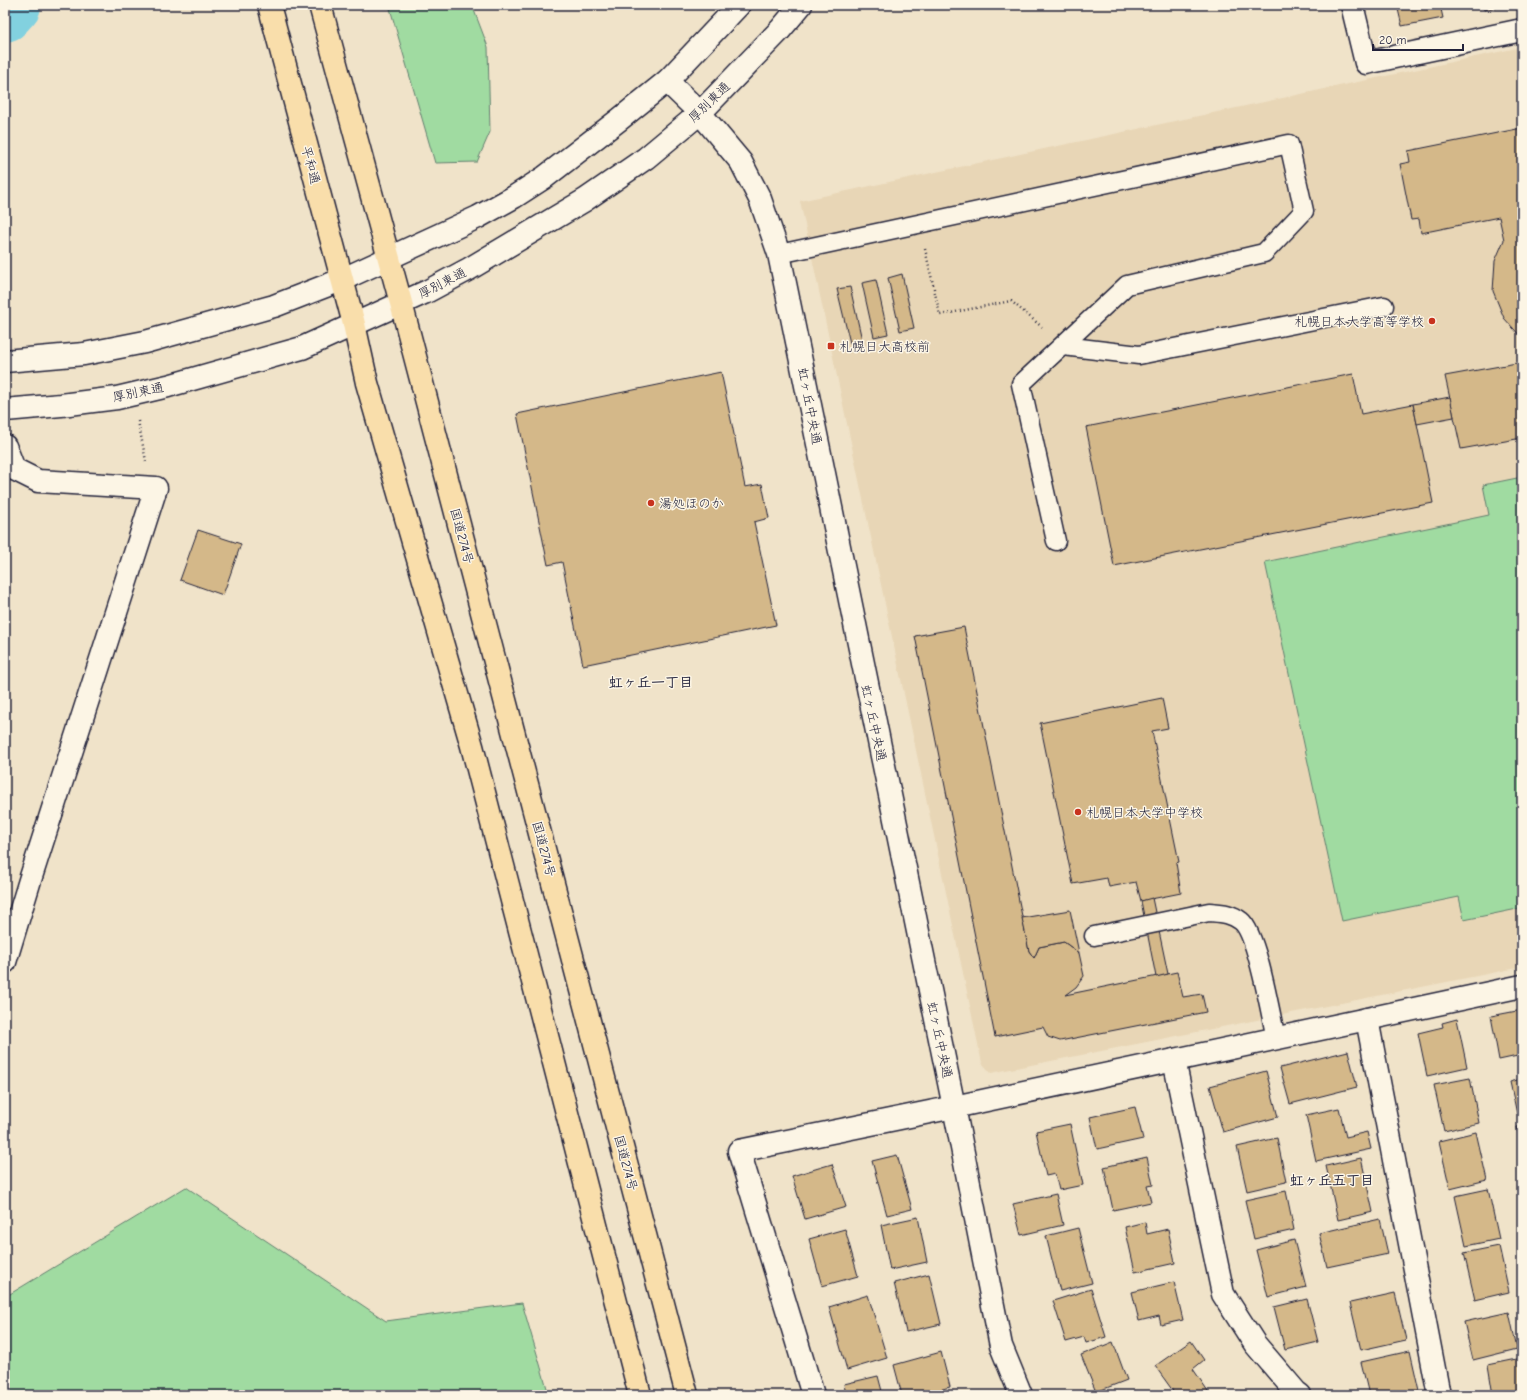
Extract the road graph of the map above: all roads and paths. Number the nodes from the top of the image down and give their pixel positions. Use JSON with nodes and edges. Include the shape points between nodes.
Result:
{"nodes":[{"id":1,"x":269,"y":5,"type":"edge"},
{"id":2,"x":320,"y":5,"type":"edge"},
{"id":3,"x":739,"y":5,"type":"edge"},
{"id":4,"x":801,"y":5,"type":"edge"},
{"id":5,"x":1352,"y":5,"type":"edge"},
{"id":6,"x":1522,"y":30,"type":"edge"},
{"id":7,"x":667,"y":80,"type":"junction"},
{"id":8,"x":700,"y":113,"type":"junction"},
{"id":9,"x":920,"y":223,"type":"junction"},
{"id":10,"x":779,"y":254,"type":"junction"},
{"id":11,"x":389,"y":259,"type":"junction"},
{"id":12,"x":341,"y":280,"type":"junction"},
{"id":13,"x":401,"y":303,"type":"junction"},
{"id":14,"x":1384,"y":306,"type":"dead end"},
{"id":15,"x":354,"y":324,"type":"junction"},
{"id":16,"x":1042,"y":327,"type":"dead end"},
{"id":17,"x":1063,"y":346,"type":"junction"},
{"id":18,"x":5,"y":361,"type":"edge"},
{"id":19,"x":131,"y":394,"type":"junction"},
{"id":20,"x":5,"y":410,"type":"edge"},
{"id":21,"x":5,"y":446,"type":"edge"},
{"id":22,"x":149,"y":487,"type":"junction"},
{"id":23,"x":1056,"y":541,"type":"dead end"},
{"id":24,"x":1094,"y":936,"type":"dead end"},
{"id":25,"x":5,"y":962,"type":"edge"},
{"id":26,"x":1522,"y":986,"type":"edge"},
{"id":27,"x":1367,"y":1019,"type":"junction"},
{"id":28,"x":1276,"y":1039,"type":"junction"},
{"id":29,"x":1174,"y":1060,"type":"junction"},
{"id":30,"x":954,"y":1107,"type":"junction"},
{"id":31,"x":640,"y":1395,"type":"edge"},
{"id":32,"x":687,"y":1395,"type":"edge"},
{"id":33,"x":813,"y":1395,"type":"edge"},
{"id":34,"x":1021,"y":1395,"type":"edge"},
{"id":35,"x":1300,"y":1395,"type":"edge"},
{"id":36,"x":1439,"y":1395,"type":"edge"}],
"edges":[{"from":1,"to":12,"type":"highway","name":"平和通"},
{"from":2,"to":11,"type":"highway"},
{"from":3,"to":7,"type":"street"},
{"from":4,"to":8,"type":"street","name":"厚別東通"},
{"from":5,"to":6,"type":"street","via":[[1366,63]]},
{"from":7,"to":8,"type":"street","name":"虹ヶ丘中央通"},
{"from":7,"to":11,"type":"street","via":[[620,119],[514,197]]},
{"from":8,"to":10,"type":"street","name":"虹ヶ丘中央通","via":[[741,162],[760,199]]},
{"from":8,"to":13,"type":"street","name":"厚別東通","via":[[646,158],[585,200],[455,277]]},
{"from":9,"to":10,"type":"lane"},
{"from":9,"to":16,"type":"path","via":[[940,315],[1011,301]]},
{"from":9,"to":17,"type":"lane","via":[[1289,144],[1304,211],[1264,253],[1127,286]]},
{"from":10,"to":30,"type":"street","name":"虹ヶ丘中央通"},
{"from":11,"to":12,"type":"street"},
{"from":11,"to":13,"type":"highway"},
{"from":12,"to":15,"type":"highway","name":"平和通"},
{"from":12,"to":18,"type":"street","via":[[274,306],[145,342],[84,354]]},
{"from":13,"to":15,"type":"street","name":"厚別東通"},
{"from":13,"to":32,"type":"highway","name":"国道274号"},
{"from":14,"to":17,"type":"lane","via":[[1139,355]]},
{"from":15,"to":19,"type":"street","name":"厚別東通","via":[[302,348]]},
{"from":15,"to":31,"type":"highway","via":[[368,383],[472,746]]},
{"from":17,"to":23,"type":"lane","via":[[1021,384]]},
{"from":19,"to":20,"type":"street","name":"厚別東通","via":[[61,406]]},
{"from":19,"to":22,"type":"path","via":[[145,452]]},
{"from":21,"to":22,"type":"street","via":[[14,469],[38,482]]},
{"from":22,"to":25,"type":"street","via":[[156,488]]},
{"from":24,"to":28,"type":"lane","via":[[1209,912],[1226,913],[1242,922],[1254,943]]},
{"from":26,"to":27,"type":"street"},
{"from":27,"to":28,"type":"street"},
{"from":27,"to":36,"type":"street"},
{"from":28,"to":29,"type":"street"},
{"from":29,"to":30,"type":"street"},
{"from":29,"to":35,"type":"street","via":[[1223,1294],[1254,1344]]},
{"from":30,"to":33,"type":"street","via":[[739,1151]]},
{"from":30,"to":34,"type":"street","name":"虹ヶ丘中央通","via":[[1000,1346]]}]}
